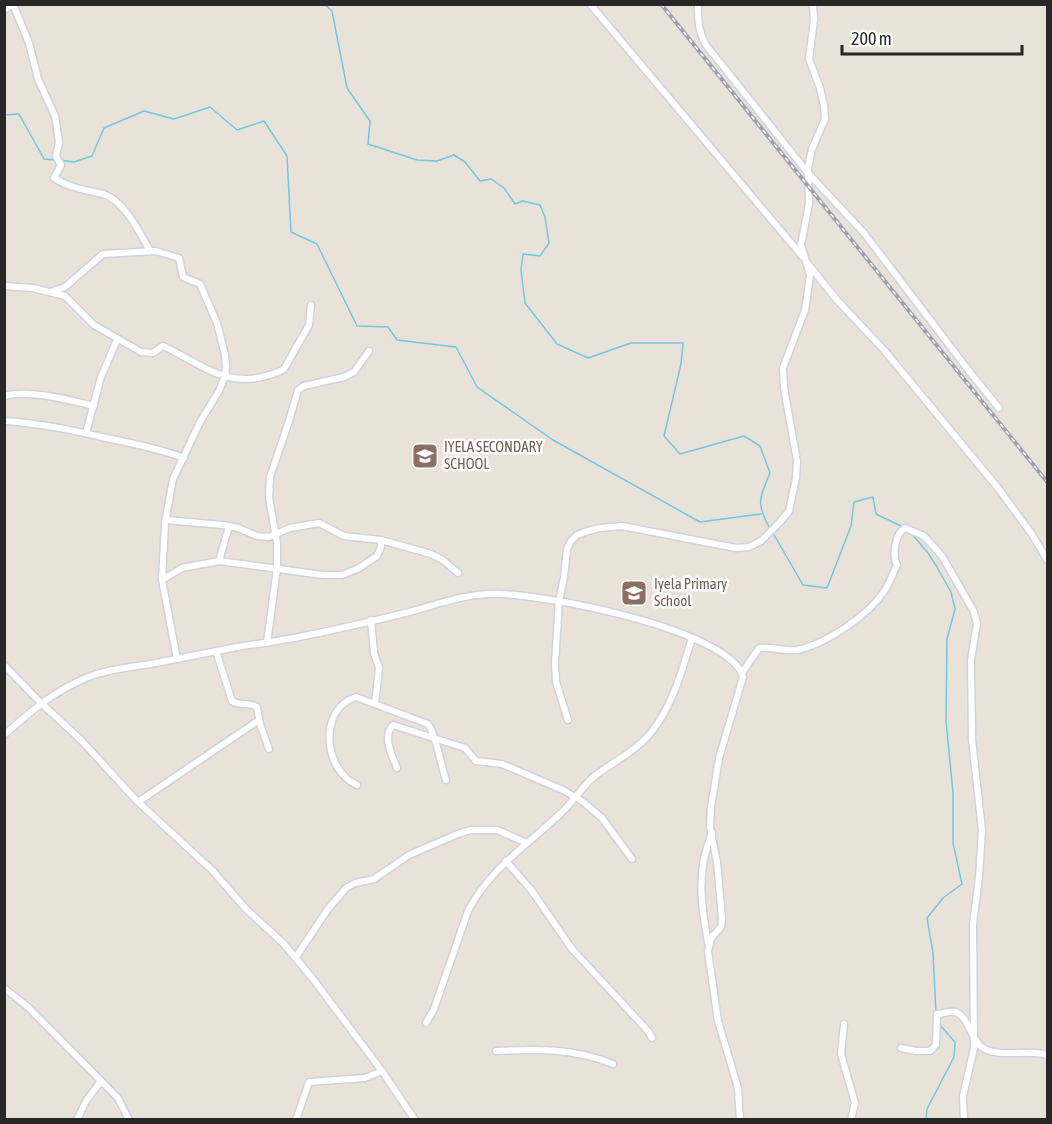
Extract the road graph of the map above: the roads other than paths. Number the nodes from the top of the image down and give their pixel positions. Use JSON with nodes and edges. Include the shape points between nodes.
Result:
{"nodes":[{"id":1,"x":13,"y":4,"type":"edge"},
{"id":2,"x":590,"y":4,"type":"edge"},
{"id":3,"x":698,"y":4,"type":"edge"},
{"id":4,"x":813,"y":4,"type":"edge"},
{"id":5,"x":4,"y":10,"type":"edge"},
{"id":6,"x":808,"y":173,"type":"junction"},
{"id":7,"x":150,"y":251,"type":"junction"},
{"id":8,"x":806,"y":260,"type":"junction"},
{"id":9,"x":4,"y":286,"type":"edge"},
{"id":10,"x":50,"y":292,"type":"junction"},
{"id":11,"x":311,"y":305,"type":"dead end"},
{"id":12,"x":117,"y":340,"type":"junction"},
{"id":13,"x":369,"y":351,"type":"dead end"},
{"id":14,"x":225,"y":376,"type":"junction"},
{"id":15,"x":6,"y":395,"type":"edge"},
{"id":16,"x":94,"y":406,"type":"junction"},
{"id":17,"x":999,"y":408,"type":"dead end"},
{"id":18,"x":4,"y":421,"type":"edge"},
{"id":19,"x":86,"y":433,"type":"junction"},
{"id":20,"x":184,"y":458,"type":"junction"},
{"id":21,"x":166,"y":520,"type":"junction"},
{"id":22,"x":229,"y":526,"type":"junction"},
{"id":23,"x":275,"y":535,"type":"junction"},
{"id":24,"x":381,"y":540,"type":"junction"},
{"id":25,"x":219,"y":561,"type":"junction"},
{"id":26,"x":1047,"y":561,"type":"edge"},
{"id":27,"x":277,"y":568,"type":"junction"},
{"id":28,"x":458,"y":573,"type":"dead end"},
{"id":29,"x":162,"y":580,"type":"junction"},
{"id":30,"x":559,"y":601,"type":"junction"},
{"id":31,"x":371,"y":620,"type":"junction"},
{"id":32,"x":692,"y":638,"type":"junction"},
{"id":33,"x":267,"y":643,"type":"junction"},
{"id":34,"x":216,"y":651,"type":"junction"},
{"id":35,"x":177,"y":659,"type":"junction"},
{"id":36,"x":4,"y":665,"type":"edge"},
{"id":37,"x":742,"y":672,"type":"junction"},
{"id":38,"x":41,"y":703,"type":"junction"},
{"id":39,"x":375,"y":704,"type":"junction"},
{"id":40,"x":259,"y":720,"type":"junction"},
{"id":41,"x":568,"y":720,"type":"dead end"},
{"id":42,"x":4,"y":735,"type":"edge"},
{"id":43,"x":434,"y":738,"type":"junction"},
{"id":44,"x":269,"y":749,"type":"dead end"},
{"id":45,"x":397,"y":768,"type":"dead end"},
{"id":46,"x":446,"y":780,"type":"dead end"},
{"id":47,"x":357,"y":785,"type":"dead end"},
{"id":48,"x":576,"y":797,"type":"junction"},
{"id":49,"x":138,"y":802,"type":"junction"},
{"id":50,"x":712,"y":833,"type":"junction"},
{"id":51,"x":527,"y":843,"type":"junction"},
{"id":52,"x":632,"y":859,"type":"dead end"},
{"id":53,"x":506,"y":861,"type":"junction"},
{"id":54,"x":709,"y":946,"type":"junction"},
{"id":55,"x":296,"y":957,"type":"junction"},
{"id":56,"x":4,"y":988,"type":"edge"},
{"id":57,"x":426,"y":1023,"type":"dead end"},
{"id":58,"x":844,"y":1024,"type":"dead end"},
{"id":59,"x":974,"y":1037,"type":"junction"},
{"id":60,"x":652,"y":1038,"type":"dead end"},
{"id":61,"x":901,"y":1048,"type":"dead end"},
{"id":62,"x":495,"y":1051,"type":"dead end"},
{"id":63,"x":1047,"y":1055,"type":"edge"},
{"id":64,"x":613,"y":1064,"type":"dead end"},
{"id":65,"x":382,"y":1071,"type":"junction"},
{"id":66,"x":101,"y":1081,"type":"junction"},
{"id":67,"x":77,"y":1119,"type":"edge"},
{"id":68,"x":129,"y":1119,"type":"edge"},
{"id":69,"x":296,"y":1119,"type":"edge"},
{"id":70,"x":415,"y":1119,"type":"edge"},
{"id":71,"x":740,"y":1119,"type":"edge"},
{"id":72,"x":851,"y":1119,"type":"edge"},
{"id":73,"x":964,"y":1119,"type":"edge"}],
"edges":[{"from":1,"to":5,"type":"street"},
{"from":1,"to":7,"type":"street","via":[[57,126],[56,156],[61,165],[54,178],[77,189],[108,196],[128,213]]},
{"from":2,"to":8,"type":"street"},
{"from":3,"to":6,"type":"street","via":[[700,35],[706,45]]},
{"from":4,"to":6,"type":"street","via":[[809,59],[825,113]]},
{"from":6,"to":8,"type":"street","via":[[809,204],[801,240]]},
{"from":6,"to":17,"type":"street","via":[[864,233]]},
{"from":7,"to":10,"type":"street","via":[[103,254],[65,287]]},
{"from":7,"to":14,"type":"street","via":[[179,258],[183,277],[200,284],[220,333]]},
{"from":8,"to":26,"type":"street","via":[[992,480]]},
{"from":8,"to":30,"type":"street","via":[[810,275],[805,310],[783,368],[797,461],[789,511],[769,534],[749,547],[736,548],[622,526],[588,531],[577,536],[567,549]]},
{"from":9,"to":10,"type":"street"},
{"from":10,"to":12,"type":"street","via":[[65,296],[86,319]]},
{"from":11,"to":14,"type":"street","via":[[309,325],[284,369],[254,379]]},
{"from":12,"to":14,"type":"street","via":[[148,354],[165,347]]},
{"from":12,"to":16,"type":"street"},
{"from":13,"to":23,"type":"street","via":[[354,372],[298,390],[270,477]]},
{"from":14,"to":20,"type":"street"},
{"from":15,"to":16,"type":"street"},
{"from":16,"to":19,"type":"street"},
{"from":18,"to":19,"type":"street","via":[[46,424]]},
{"from":19,"to":20,"type":"street","via":[[150,446]]},
{"from":20,"to":21,"type":"street","via":[[173,479]]},
{"from":21,"to":22,"type":"street"},
{"from":21,"to":29,"type":"street"},
{"from":22,"to":23,"type":"street","via":[[257,536]]},
{"from":22,"to":25,"type":"street"},
{"from":23,"to":24,"type":"street","via":[[319,523],[344,536]]},
{"from":23,"to":27,"type":"street"},
{"from":24,"to":27,"type":"street","via":[[377,556],[342,575]]},
{"from":24,"to":28,"type":"street","via":[[431,554]]},
{"from":25,"to":27,"type":"street"},
{"from":25,"to":29,"type":"street","via":[[182,568]]},
{"from":27,"to":33,"type":"street"},
{"from":29,"to":35,"type":"street"},
{"from":30,"to":31,"type":"street","via":[[475,595]]},
{"from":30,"to":32,"type":"street","via":[[616,613]]},
{"from":30,"to":41,"type":"street","via":[[555,676]]},
{"from":31,"to":33,"type":"street"},
{"from":31,"to":39,"type":"street","via":[[379,668]]},
{"from":32,"to":37,"type":"street","via":[[717,650]]},
{"from":32,"to":48,"type":"street","via":[[674,697],[654,729],[642,743],[594,777]]},
{"from":33,"to":34,"type":"street"},
{"from":34,"to":35,"type":"street"},
{"from":34,"to":40,"type":"street","via":[[232,701],[255,705]]},
{"from":35,"to":38,"type":"street","via":[[95,675]]},
{"from":36,"to":38,"type":"street"},
{"from":37,"to":50,"type":"street","via":[[742,684],[719,758],[711,807]]},
{"from":37,"to":59,"type":"street","via":[[759,648],[807,647],[839,632],[863,613],[881,596],[891,578],[897,565],[893,557],[905,528],[924,536],[942,556],[977,623],[971,660],[972,739],[982,830],[973,924]]},
{"from":38,"to":42,"type":"street"},
{"from":38,"to":49,"type":"street"},
{"from":39,"to":43,"type":"street","via":[[428,724]]},
{"from":39,"to":47,"type":"street","via":[[352,698],[331,723],[330,753],[345,778]]},
{"from":40,"to":44,"type":"street"},
{"from":40,"to":49,"type":"street"},
{"from":43,"to":45,"type":"street","via":[[391,726],[388,738]]},
{"from":43,"to":46,"type":"street"},
{"from":43,"to":48,"type":"street","via":[[465,748],[476,761],[502,764]]},
{"from":48,"to":51,"type":"street"},
{"from":48,"to":52,"type":"street","via":[[596,811]]},
{"from":49,"to":55,"type":"street","via":[[213,871]]},
{"from":50,"to":54,"type":"street","via":[[700,877]]},
{"from":50,"to":54,"type":"street","via":[[722,918]]},
{"from":51,"to":53,"type":"street"},
{"from":51,"to":55,"type":"street","via":[[497,831],[471,830],[409,855],[380,876],[346,888]]},
{"from":53,"to":57,"type":"street","via":[[468,911]]},
{"from":53,"to":60,"type":"street","via":[[572,949]]},
{"from":54,"to":71,"type":"street","via":[[718,1021],[738,1088]]},
{"from":55,"to":65,"type":"street"},
{"from":56,"to":66,"type":"street"},
{"from":58,"to":72,"type":"street","via":[[842,1054],[855,1102]]},
{"from":59,"to":61,"type":"street","via":[[960,1016],[947,1012],[937,1014],[936,1045],[930,1051]]},
{"from":59,"to":63,"type":"street","via":[[992,1052],[1030,1051]]},
{"from":59,"to":73,"type":"street","via":[[963,1096]]},
{"from":62,"to":64,"type":"street","via":[[550,1049]]},
{"from":65,"to":69,"type":"street","via":[[366,1078],[309,1082]]},
{"from":65,"to":70,"type":"street"},
{"from":66,"to":67,"type":"street"},
{"from":66,"to":68,"type":"street","via":[[118,1098]]}]}
